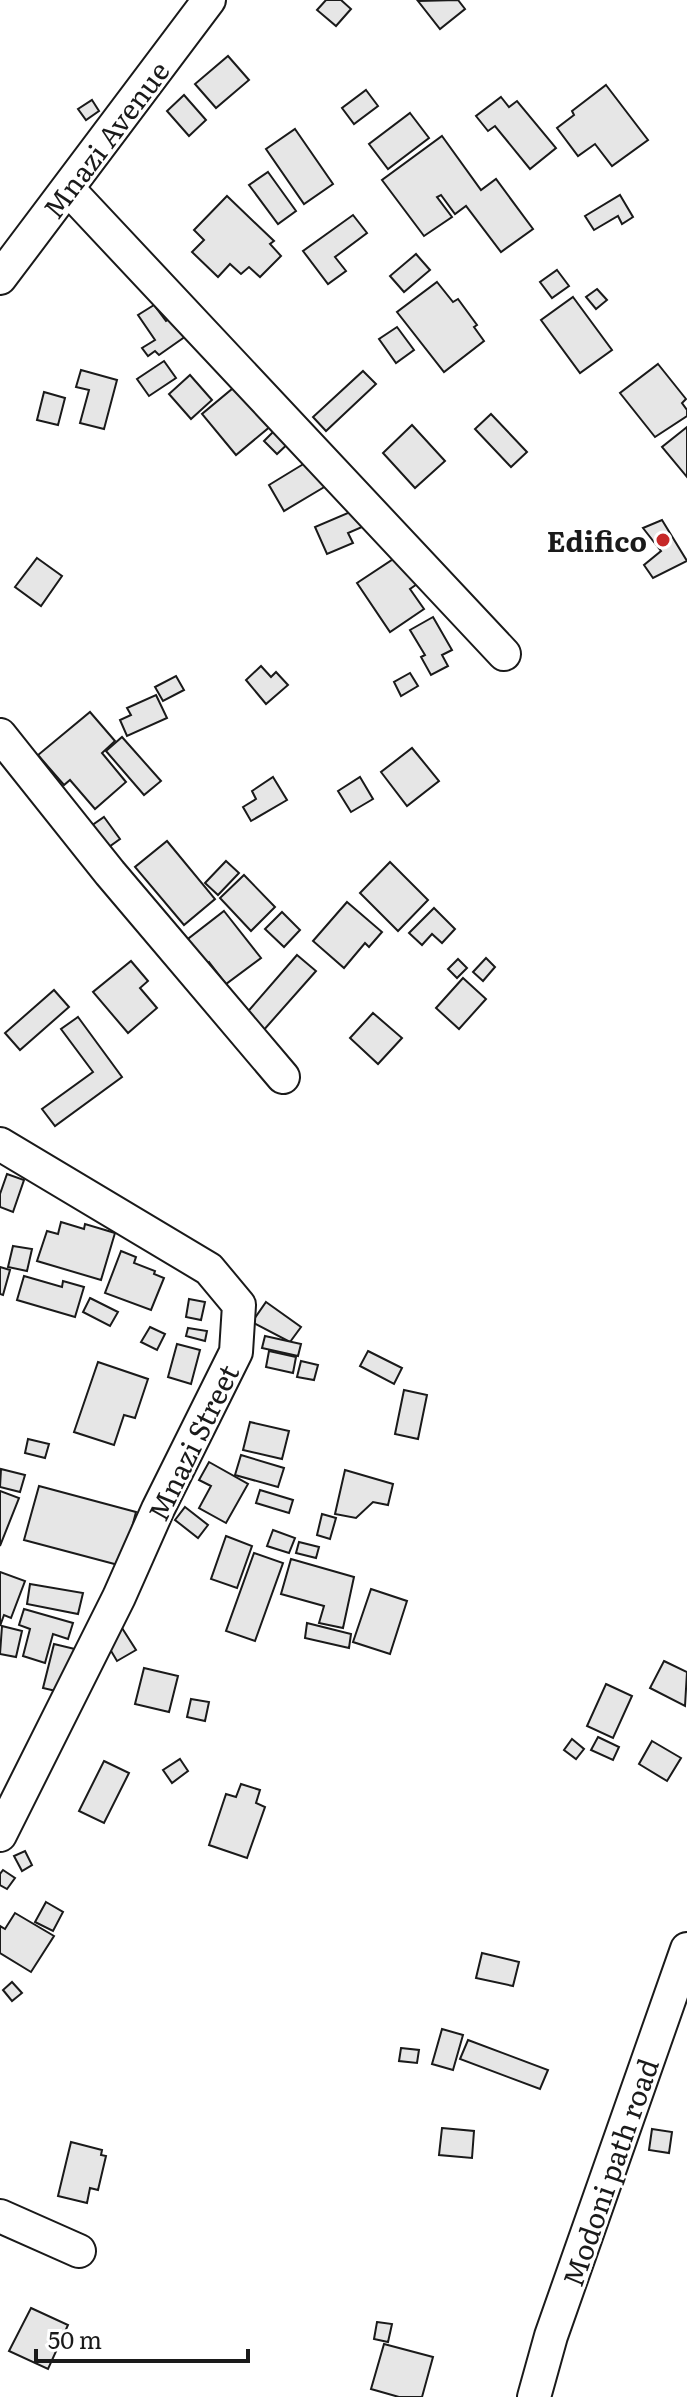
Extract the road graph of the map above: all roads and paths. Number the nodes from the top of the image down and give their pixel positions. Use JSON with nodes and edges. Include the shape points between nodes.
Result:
{"nodes":[{"id":1,"x":209,"y":0,"type":"edge"},
{"id":2,"x":69,"y":190,"type":"junction"},
{"id":3,"x":0,"y":278,"type":"edge"},
{"id":4,"x":504,"y":654,"type":"dead end"},
{"id":5,"x":0,"y":735,"type":"edge"},
{"id":6,"x":283,"y":1077,"type":"dead end"},
{"id":7,"x":0,"y":1144,"type":"edge"},
{"id":8,"x":0,"y":1835,"type":"edge"},
{"id":9,"x":687,"y":1949,"type":"edge"},
{"id":10,"x":0,"y":2216,"type":"edge"},
{"id":11,"x":79,"y":2251,"type":"dead end"},
{"id":12,"x":534,"y":2397,"type":"edge"}],
"edges":[{"from":1,"to":2,"type":"street","name":"Mnazi Avenue"},
{"from":2,"to":3,"type":"street","name":"Mnazi Avenue"},
{"from":2,"to":4,"type":"street"},
{"from":5,"to":6,"type":"street"},
{"from":7,"to":8,"type":"street","name":"Mnazi Street","via":[[209,1269],[239,1305],[236,1352]]},
{"from":9,"to":12,"type":"street","name":"Modoni path road"},
{"from":10,"to":11,"type":"street"}]}
